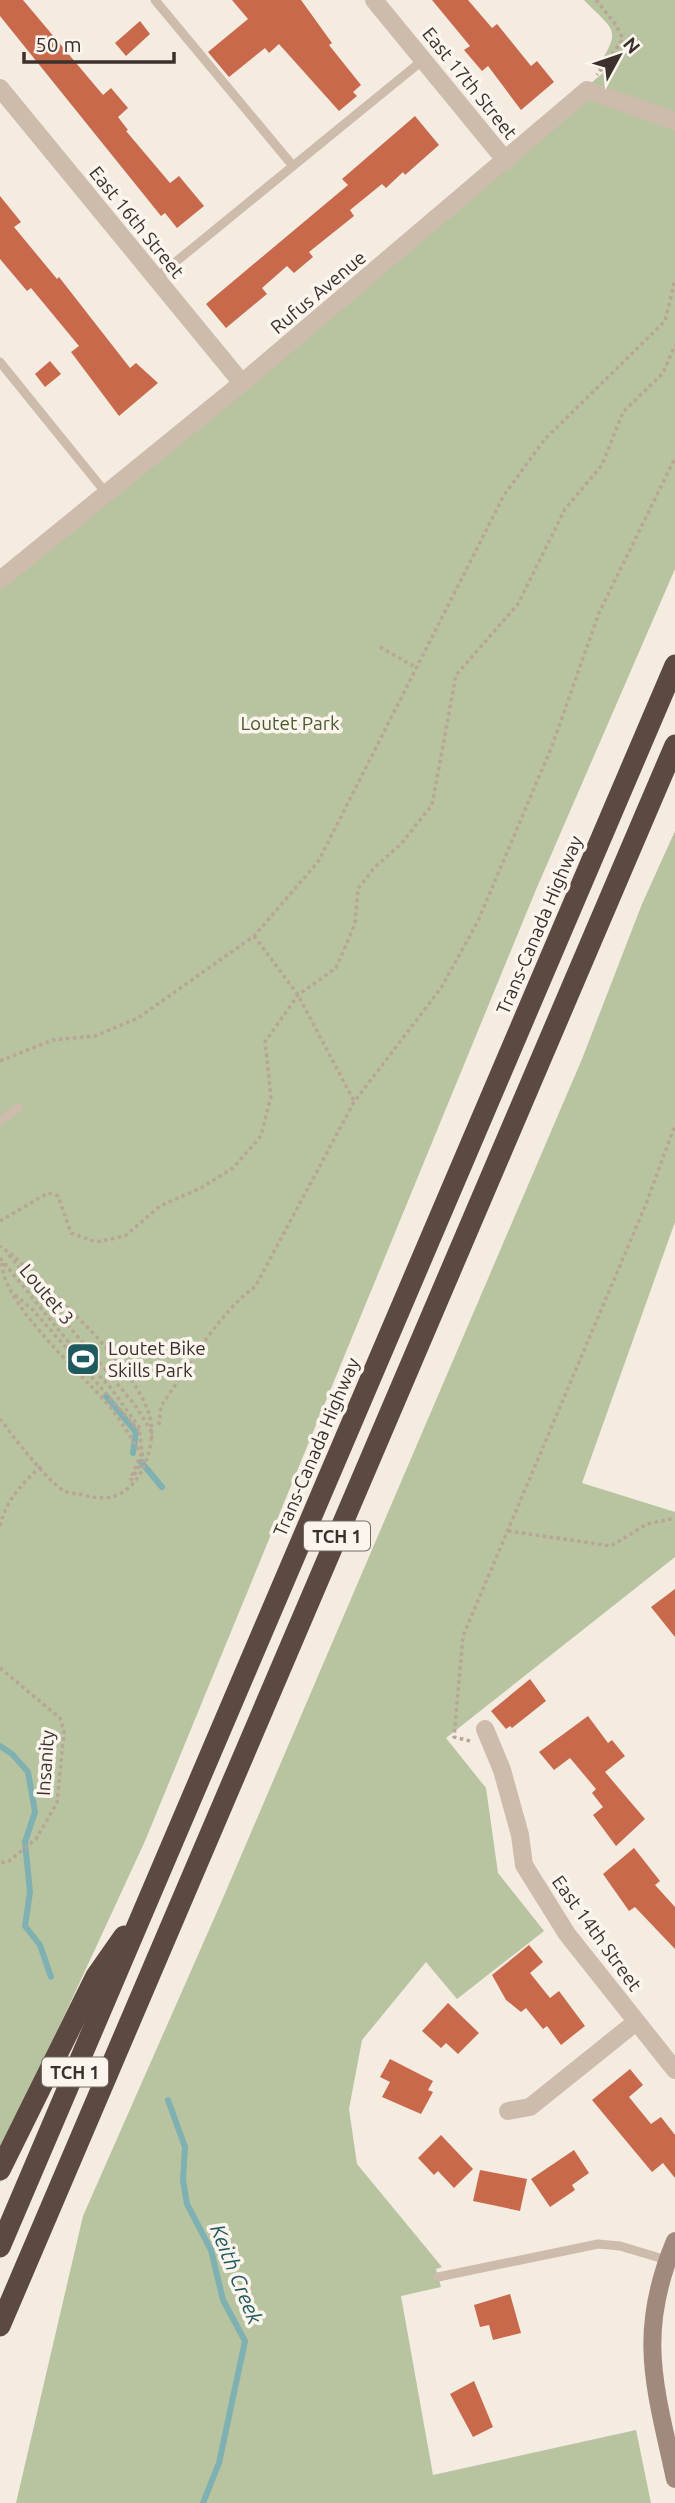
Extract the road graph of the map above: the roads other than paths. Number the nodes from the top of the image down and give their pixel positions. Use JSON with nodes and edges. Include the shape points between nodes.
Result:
{"nodes":[{"id":1,"x":155,"y":0,"type":"edge"},
{"id":2,"x":374,"y":0,"type":"edge"},
{"id":3,"x":424,"y":60,"type":"junction"},
{"id":4,"x":0,"y":88,"type":"edge"},
{"id":5,"x":675,"y":121,"type":"edge"},
{"id":6,"x":506,"y":161,"type":"junction"},
{"id":7,"x":293,"y":166,"type":"junction"},
{"id":8,"x":156,"y":278,"type":"junction"},
{"id":9,"x":0,"y":362,"type":"edge"},
{"id":10,"x":242,"y":383,"type":"junction"},
{"id":11,"x":106,"y":493,"type":"junction"},
{"id":12,"x":0,"y":580,"type":"edge"},
{"id":13,"x":675,"y":665,"type":"edge"},
{"id":14,"x":675,"y":746,"type":"edge"},
{"id":15,"x":18,"y":1108,"type":"dead end"},
{"id":16,"x":0,"y":1121,"type":"edge"},
{"id":17,"x":485,"y":1729,"type":"dead end"},
{"id":18,"x":151,"y":1897,"type":"junction"},
{"id":19,"x":636,"y":2022,"type":"junction"},
{"id":20,"x":675,"y":2070,"type":"edge"},
{"id":21,"x":508,"y":2111,"type":"dead end"},
{"id":22,"x":0,"y":2170,"type":"edge"},
{"id":23,"x":675,"y":2241,"type":"edge"},
{"id":24,"x":0,"y":2247,"type":"edge"},
{"id":25,"x":667,"y":2260,"type":"junction"},
{"id":26,"x":438,"y":2277,"type":"dead end"},
{"id":27,"x":0,"y":2326,"type":"edge"},
{"id":28,"x":675,"y":2479,"type":"edge"}],
"edges":[{"from":1,"to":7,"type":"lane"},
{"from":2,"to":3,"type":"street","name":"East 17th Street"},
{"from":3,"to":6,"type":"street","name":"East 17th Street"},
{"from":3,"to":7,"type":"lane"},
{"from":4,"to":8,"type":"street","name":"East 16th Street"},
{"from":5,"to":6,"type":"street","name":"Rufus Avenue","via":[[587,90]]},
{"from":6,"to":10,"type":"street","name":"Rufus Avenue"},
{"from":7,"to":8,"type":"lane"},
{"from":8,"to":10,"type":"street","name":"East 16th Street"},
{"from":9,"to":11,"type":"lane"},
{"from":10,"to":11,"type":"street","name":"Rufus Avenue"},
{"from":11,"to":12,"type":"street","name":"Rufus Avenue"},
{"from":13,"to":18,"type":"highway","name":"Trans-Canada Highway","number":"TCH 1"},
{"from":14,"to":27,"type":"highway","number":"TCH 1"},
{"from":15,"to":16,"type":"lane"},
{"from":17,"to":19,"type":"street","name":"East 14th Street","via":[[506,1783],[524,1865],[567,1934]]},
{"from":18,"to":22,"type":"highway","via":[[96,1976]]},
{"from":18,"to":24,"type":"highway","name":"Trans-Canada Highway","number":"TCH 1"},
{"from":19,"to":20,"type":"street","name":"East 14th Street"},
{"from":19,"to":21,"type":"street","via":[[530,2107]]},
{"from":23,"to":25,"type":"main road"},
{"from":25,"to":26,"type":"lane","via":[[598,2244]]},
{"from":25,"to":28,"type":"main road","via":[[652,2312],[650,2348]]}]}
